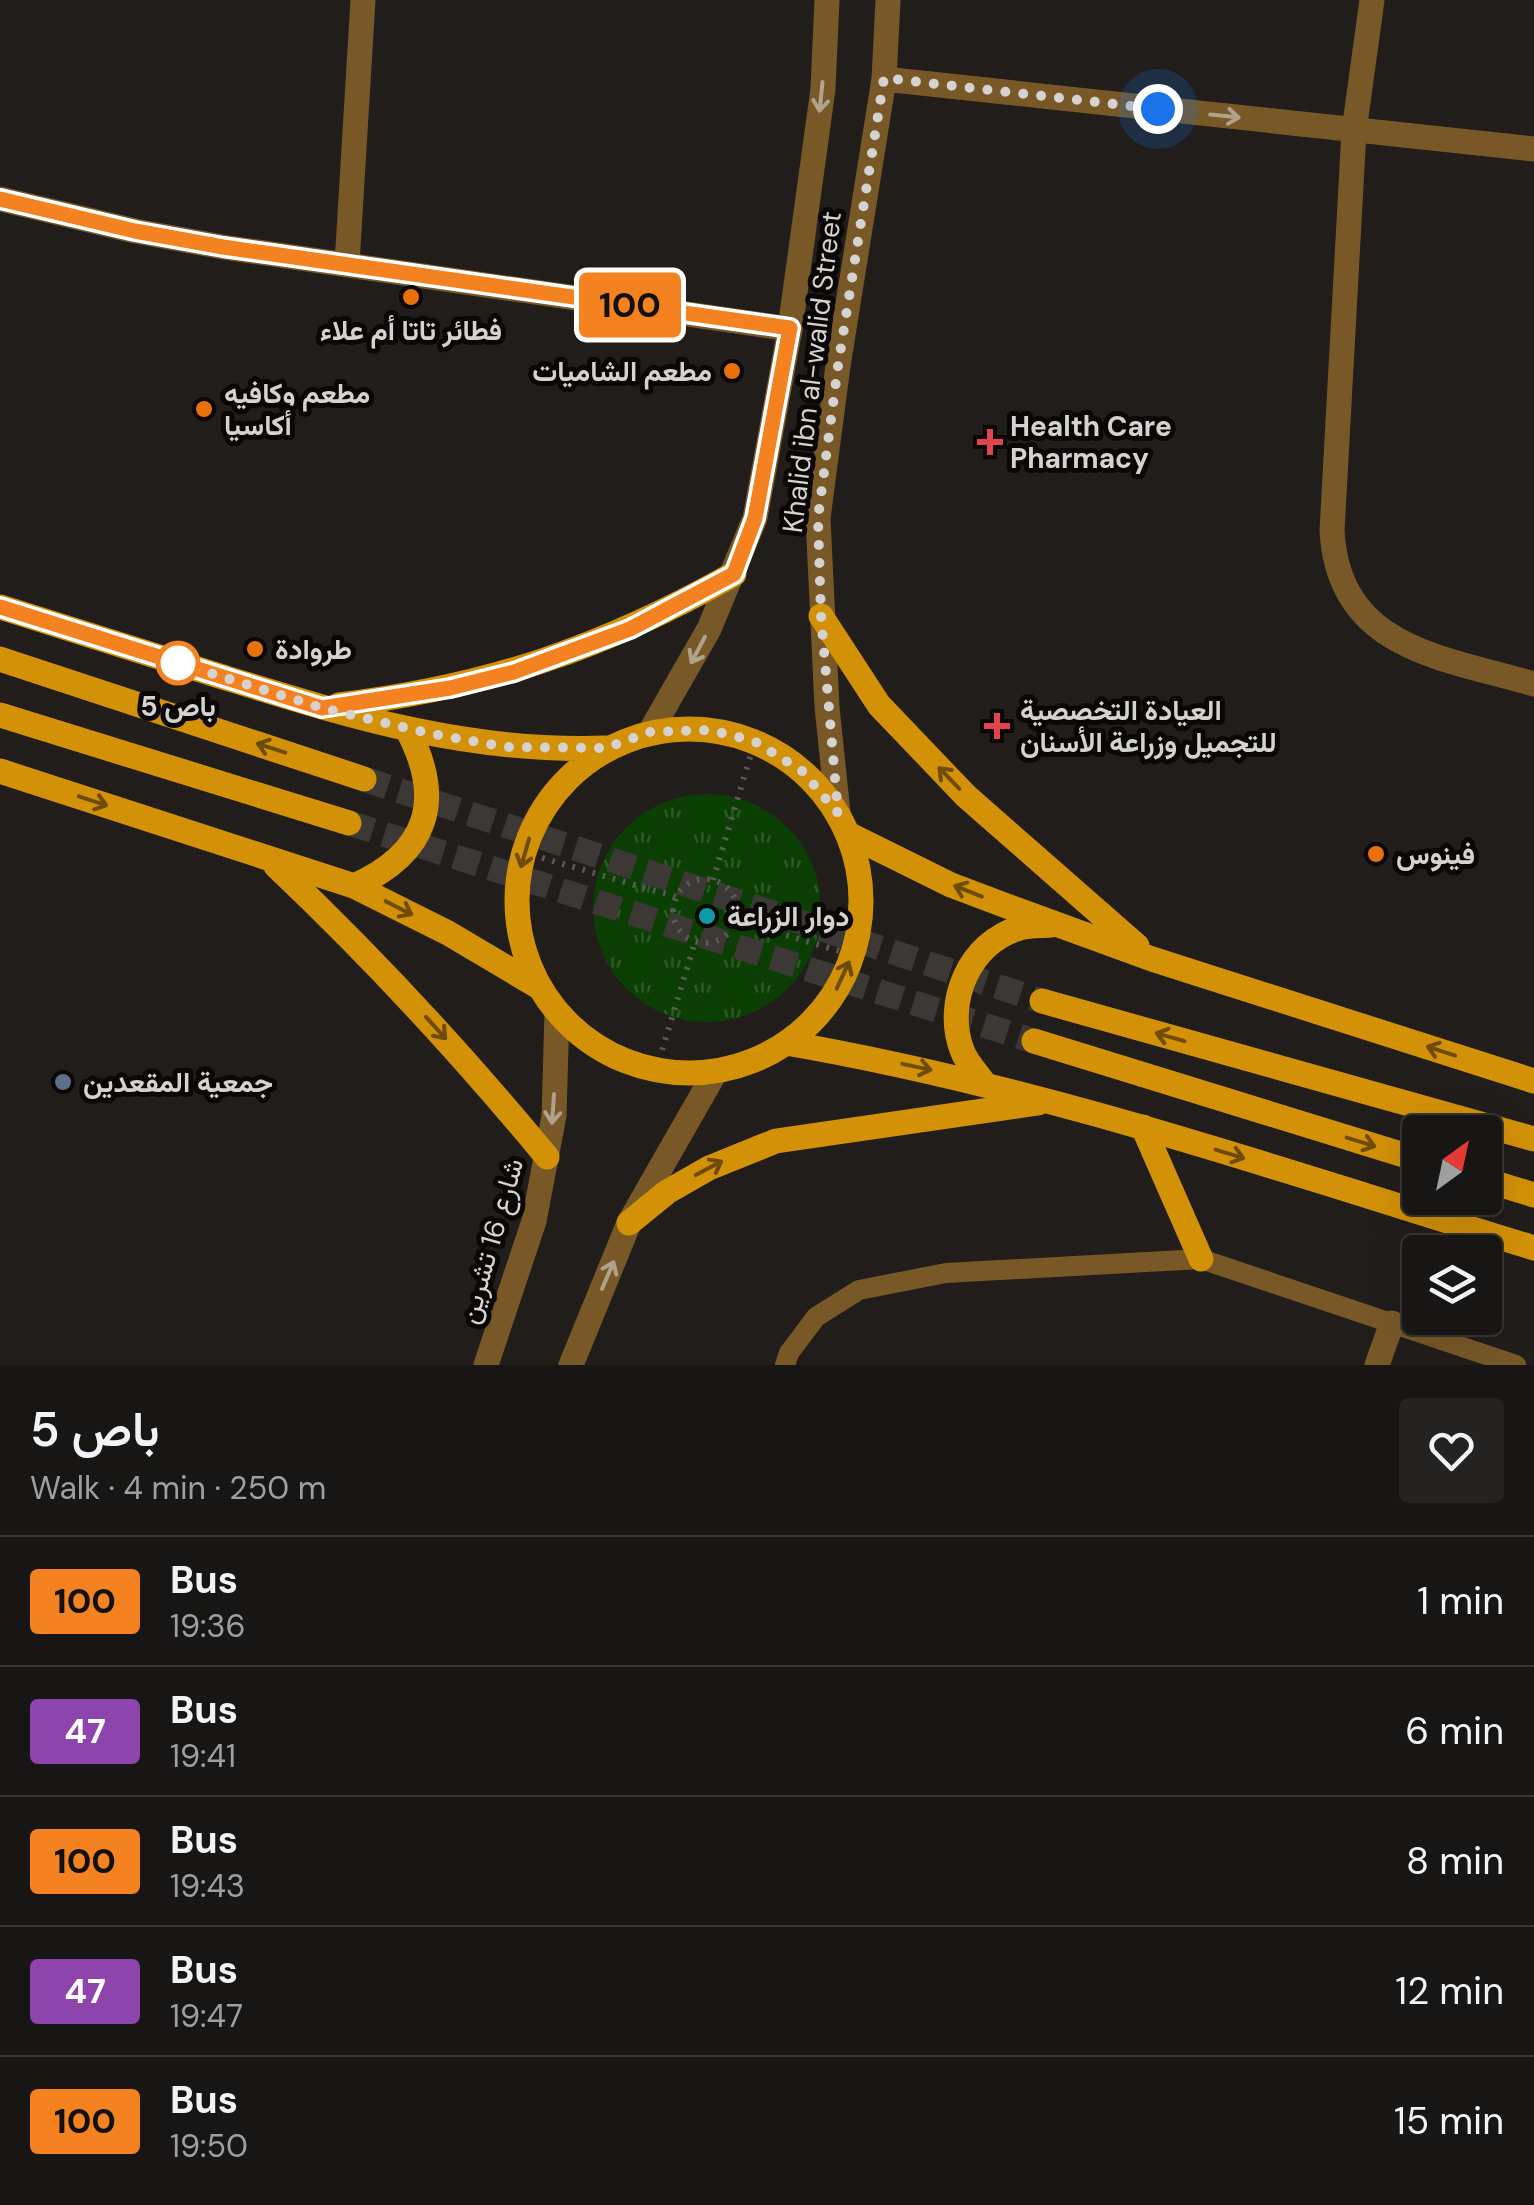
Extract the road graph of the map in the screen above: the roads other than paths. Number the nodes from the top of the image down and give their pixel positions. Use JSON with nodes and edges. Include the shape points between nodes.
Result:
{"nodes":[{"id":1,"x":363,"y":0,"type":"edge"},
{"id":2,"x":827,"y":0,"type":"edge"},
{"id":3,"x":888,"y":0,"type":"edge"},
{"id":4,"x":1372,"y":0,"type":"edge"},
{"id":5,"x":884,"y":78,"type":"junction"},
{"id":6,"x":1354,"y":130,"type":"junction"},
{"id":7,"x":1534,"y":149,"type":"edge"},
{"id":8,"x":0,"y":199,"type":"edge"},
{"id":9,"x":348,"y":264,"type":"junction"},
{"id":10,"x":790,"y":328,"type":"junction"},
{"id":11,"x":734,"y":574,"type":"junction"},
{"id":12,"x":0,"y":607,"type":"edge"},
{"id":13,"x":821,"y":616,"type":"junction"},
{"id":14,"x":0,"y":658,"type":"edge"},
{"id":15,"x":1534,"y":684,"type":"edge"},
{"id":16,"x":322,"y":708,"type":"junction"},
{"id":17,"x":0,"y":716,"type":"edge"},
{"id":18,"x":407,"y":729,"type":"junction"},
{"id":19,"x":650,"y":732,"type":"junction"},
{"id":20,"x":606,"y":748,"type":"junction"},
{"id":21,"x":0,"y":771,"type":"edge"},
{"id":22,"x":364,"y":779,"type":"tunnel mouth"},
{"id":23,"x":348,"y":823,"type":"tunnel mouth"},
{"id":24,"x":843,"y":824,"type":"junction"},
{"id":25,"x":269,"y":859,"type":"junction"},
{"id":26,"x":354,"y":886,"type":"junction"},
{"id":27,"x":1056,"y":924,"type":"junction"},
{"id":28,"x":1152,"y":959,"type":"junction"},
{"id":29,"x":539,"y":987,"type":"junction"},
{"id":30,"x":1042,"y":1001,"type":"tunnel mouth"},
{"id":31,"x":557,"y":1012,"type":"junction"},
{"id":32,"x":1034,"y":1041,"type":"tunnel mouth"},
{"id":33,"x":786,"y":1044,"type":"junction"},
{"id":34,"x":716,"y":1071,"type":"junction"},
{"id":35,"x":1534,"y":1081,"type":"edge"},
{"id":36,"x":984,"y":1083,"type":"junction"},
{"id":37,"x":1050,"y":1101,"type":"junction"},
{"id":38,"x":1143,"y":1127,"type":"junction"},
{"id":39,"x":1534,"y":1139,"type":"edge"},
{"id":40,"x":1402,"y":1154,"type":"edge"},
{"id":41,"x":546,"y":1156,"type":"junction"},
{"id":42,"x":1502,"y":1185,"type":"edge"},
{"id":43,"x":1534,"y":1195,"type":"edge"},
{"id":44,"x":630,"y":1223,"type":"junction"},
{"id":45,"x":1534,"y":1248,"type":"edge"},
{"id":46,"x":1201,"y":1259,"type":"junction"},
{"id":47,"x":1392,"y":1323,"type":"junction"},
{"id":48,"x":486,"y":1365,"type":"edge"},
{"id":49,"x":571,"y":1365,"type":"edge"},
{"id":50,"x":785,"y":1365,"type":"edge"},
{"id":51,"x":1376,"y":1365,"type":"edge"},
{"id":52,"x":1516,"y":1365,"type":"edge"}],
"edges":[{"from":1,"to":9,"type":"street"},
{"from":2,"to":10,"type":"street","one_way":true,"via":[[823,90]]},
{"from":3,"to":5,"type":"street","name":"Khalid ibn al-walid Street"},
{"from":4,"to":6,"type":"street"},
{"from":5,"to":6,"type":"street","one_way":true},
{"from":5,"to":13,"type":"street","name":"Khalid ibn al-walid Street","via":[[818,518]]},
{"from":6,"to":7,"type":"street"},
{"from":6,"to":15,"type":"street","via":[[1332,531],[1342,585],[1356,609],[1400,643]]},
{"from":8,"to":9,"type":"street","via":[[135,231]]},
{"from":9,"to":10,"type":"street"},
{"from":10,"to":11,"type":"street","via":[[755,518]]},
{"from":11,"to":16,"type":"main road","via":[[630,629],[514,672]]},
{"from":11,"to":19,"type":"street","one_way":true},
{"from":12,"to":16,"type":"main road"},
{"from":13,"to":24,"type":"street","name":"Khalid ibn al-walid Street"},
{"from":28,"to":13,"type":"main road","one_way":true,"via":[[966,796],[879,705]]},
{"from":22,"to":14,"type":"main road","one_way":true},
{"from":16,"to":18,"type":"main road"},
{"from":17,"to":23,"type":"main road"},
{"from":18,"to":20,"type":"main road","via":[[506,747]]},
{"from":18,"to":26,"type":"main road","via":[[423,758],[423,822],[408,851]]},
{"from":19,"to":20,"type":"main road"},
{"from":19,"to":24,"type":"main road","via":[[710,730],[754,741],[802,771]]},
{"from":20,"to":29,"type":"main road","via":[[569,775],[540,810],[522,852],[516,898],[521,944]]},
{"from":21,"to":25,"type":"main road","one_way":true},
{"from":27,"to":24,"type":"main road","one_way":true,"via":[[952,884]]},
{"from":33,"to":24,"type":"main road","one_way":true,"via":[[838,989],[853,954],[859,873]]},
{"from":25,"to":26,"type":"main road"},
{"from":25,"to":41,"type":"main road","one_way":true,"via":[[434,1024]]},
{"from":26,"to":29,"type":"main road","one_way":true},
{"from":27,"to":28,"type":"main road"},
{"from":27,"to":36,"type":"main road","via":[[1018,928],[986,946],[963,977],[958,1033],[962,1052]]},
{"from":35,"to":28,"type":"main road","one_way":true},
{"from":29,"to":31,"type":"main road"},
{"from":39,"to":30,"type":"main road","one_way":true},
{"from":31,"to":34,"type":"main road","via":[[619,1059],[656,1070]]},
{"from":31,"to":41,"type":"street","name":"شارع 16 تشرين","one_way":true},
{"from":32,"to":40,"type":"main road","one_way":true},
{"from":33,"to":34,"type":"main road"},
{"from":33,"to":36,"type":"main road","one_way":true},
{"from":34,"to":44,"type":"street"},
{"from":36,"to":37,"type":"main road"},
{"from":37,"to":38,"type":"main road"},
{"from":44,"to":37,"type":"main road","one_way":true,"via":[[709,1168],[776,1141]]},
{"from":38,"to":45,"type":"main road","one_way":true},
{"from":38,"to":46,"type":"main road"},
{"from":41,"to":48,"type":"street","name":"شارع 16 تشرين","via":[[534,1222]]},
{"from":42,"to":43,"type":"main road"},
{"from":49,"to":44,"type":"street","one_way":true},
{"from":46,"to":47,"type":"lane"},
{"from":46,"to":50,"type":"lane","via":[[946,1272],[859,1290],[816,1317]]},
{"from":47,"to":51,"type":"street"},
{"from":47,"to":52,"type":"lane"}]}
